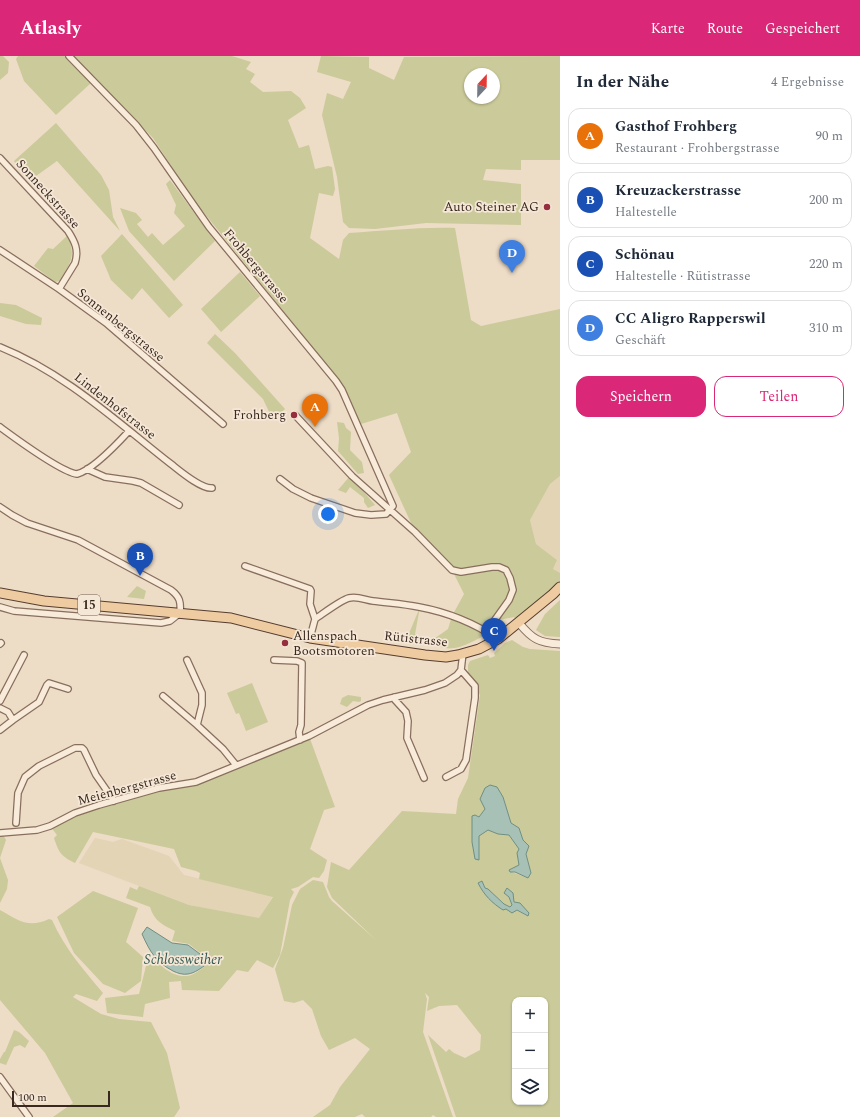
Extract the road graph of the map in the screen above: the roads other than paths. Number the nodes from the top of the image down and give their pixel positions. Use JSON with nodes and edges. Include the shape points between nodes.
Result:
{"nodes":[{"id":1,"x":69,"y":56,"type":"edge"},
{"id":2,"x":0,"y":158,"type":"edge"},
{"id":3,"x":0,"y":250,"type":"edge"},
{"id":4,"x":59,"y":289,"type":"junction"},
{"id":5,"x":0,"y":347,"type":"edge"},
{"id":6,"x":295,"y":415,"type":"dead end"},
{"id":7,"x":223,"y":424,"type":"dead end"},
{"id":8,"x":0,"y":427,"type":"edge"},
{"id":9,"x":130,"y":432,"type":"junction"},
{"id":10,"x":87,"y":469,"type":"junction"},
{"id":11,"x":280,"y":479,"type":"dead end"},
{"id":12,"x":212,"y":488,"type":"dead end"},
{"id":13,"x":179,"y":506,"type":"dead end"},
{"id":14,"x":0,"y":507,"type":"edge"},
{"id":15,"x":390,"y":510,"type":"junction"},
{"id":16,"x":245,"y":566,"type":"dead end"},
{"id":17,"x":560,"y":587,"type":"edge"},
{"id":18,"x":0,"y":593,"type":"edge"},
{"id":19,"x":0,"y":607,"type":"edge"},
{"id":20,"x":180,"y":613,"type":"junction"},
{"id":21,"x":315,"y":619,"type":"junction"},
{"id":22,"x":519,"y":623,"type":"junction"},
{"id":23,"x":310,"y":638,"type":"junction"},
{"id":24,"x":498,"y":639,"type":"junction"},
{"id":25,"x":560,"y":644,"type":"edge"},
{"id":26,"x":463,"y":653,"type":"junction"},
{"id":27,"x":24,"y":655,"type":"dead end"},
{"id":28,"x":187,"y":660,"type":"dead end"},
{"id":29,"x":274,"y":660,"type":"dead end"},
{"id":30,"x":461,"y":670,"type":"junction"},
{"id":31,"x":68,"y":689,"type":"dead end"},
{"id":32,"x":163,"y":696,"type":"dead end"},
{"id":33,"x":394,"y":697,"type":"junction"},
{"id":34,"x":0,"y":701,"type":"edge"},
{"id":35,"x":0,"y":708,"type":"edge"},
{"id":36,"x":13,"y":720,"type":"junction"},
{"id":37,"x":197,"y":725,"type":"junction"},
{"id":38,"x":0,"y":730,"type":"edge"},
{"id":39,"x":300,"y":740,"type":"junction"},
{"id":40,"x":236,"y":765,"type":"junction"},
{"id":41,"x":446,"y":777,"type":"dead end"},
{"id":42,"x":424,"y":778,"type":"dead end"},
{"id":43,"x":114,"y":801,"type":"junction"},
{"id":44,"x":16,"y":823,"type":"dead end"},
{"id":45,"x":0,"y":834,"type":"edge"},
{"id":46,"x":0,"y":1077,"type":"edge"},
{"id":47,"x":29,"y":1117,"type":"edge"}],
"edges":[{"from":1,"to":15,"type":"street","name":"Frohbergstrasse","via":[[136,126],[209,227],[336,381],[393,506]]},
{"from":2,"to":4,"type":"street","name":"Sonneckstrasse","via":[[74,240],[77,247],[75,263]]},
{"from":3,"to":4,"type":"street","name":"Sonnenbergstrasse"},
{"from":4,"to":7,"type":"street","name":"Sonnenbergstrasse","via":[[106,323]]},
{"from":5,"to":9,"type":"street","name":"Lindenhofstrasse","via":[[43,367]]},
{"from":6,"to":15,"type":"street","via":[[339,463]]},
{"from":8,"to":10,"type":"street","via":[[46,458],[74,473]]},
{"from":9,"to":10,"type":"street"},
{"from":9,"to":12,"type":"street","name":"Lindenhofstrasse","via":[[180,472],[204,487]]},
{"from":10,"to":13,"type":"street","via":[[105,478],[141,483]]},
{"from":11,"to":15,"type":"street","via":[[311,498],[355,513],[379,515]]},
{"from":14,"to":20,"type":"street","via":[[26,523],[78,540],[171,590],[177,595]]},
{"from":15,"to":24,"type":"street","via":[[452,570],[460,572],[499,567],[506,570],[513,590],[494,622]]},
{"from":16,"to":21,"type":"street","via":[[310,589],[310,604]]},
{"from":17,"to":22,"type":"main road","name":"Rütistrasse","number":"15"},
{"from":18,"to":20,"type":"main road","name":"Rütistrasse","number":"15","via":[[44,601]]},
{"from":19,"to":20,"type":"street","via":[[14,611],[161,623],[170,621]]},
{"from":20,"to":23,"type":"main road","name":"Rütistrasse","number":"15","via":[[236,618]]},
{"from":21,"to":23,"type":"street"},
{"from":21,"to":24,"type":"street","via":[[348,598],[358,597],[446,614],[486,631]]},
{"from":22,"to":24,"type":"main road","name":"Rütistrasse","number":"15"},
{"from":22,"to":25,"type":"street","via":[[529,635],[539,641]]},
{"from":23,"to":26,"type":"main road","name":"Rütistrasse","number":"15","via":[[424,655],[446,657]]},
{"from":24,"to":26,"type":"main road","name":"Rütistrasse","number":"15"},
{"from":26,"to":30,"type":"street"},
{"from":27,"to":34,"type":"street"},
{"from":28,"to":37,"type":"street","via":[[202,693]]},
{"from":29,"to":39,"type":"street","via":[[302,663]]},
{"from":30,"to":33,"type":"street","name":"Meienbergstrasse","via":[[445,683]]},
{"from":30,"to":41,"type":"street","via":[[475,686],[475,698],[466,760],[461,769]]},
{"from":31,"to":36,"type":"street","via":[[49,683],[39,702]]},
{"from":32,"to":37,"type":"street"},
{"from":33,"to":39,"type":"street","name":"Meienbergstrasse","via":[[368,705]]},
{"from":33,"to":42,"type":"street","via":[[406,712],[407,738]]},
{"from":35,"to":36,"type":"street","via":[[8,712]]},
{"from":36,"to":38,"type":"street"},
{"from":37,"to":40,"type":"street"},
{"from":39,"to":40,"type":"street","name":"Meienbergstrasse"},
{"from":40,"to":43,"type":"street","name":"Meienbergstrasse","via":[[196,782],[159,788]]},
{"from":43,"to":44,"type":"street","via":[[96,775],[84,750],[75,748],[39,766],[25,777],[18,793]]},
{"from":43,"to":45,"type":"street","name":"Meienbergstrasse","via":[[76,813],[37,830]]},
{"from":46,"to":47,"type":"street"}]}
